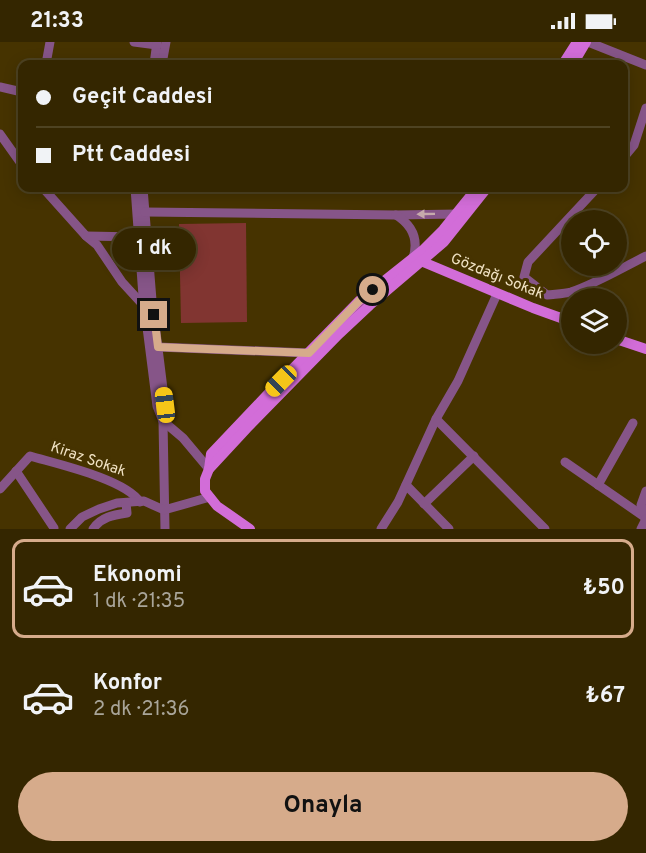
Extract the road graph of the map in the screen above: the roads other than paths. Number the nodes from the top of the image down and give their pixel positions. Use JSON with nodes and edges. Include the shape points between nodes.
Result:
{"nodes":[{"id":1,"x":50,"y":42,"type":"edge"},
{"id":2,"x":134,"y":42,"type":"edge"},
{"id":3,"x":577,"y":42,"type":"edge"},
{"id":4,"x":587,"y":42,"type":"edge"},
{"id":5,"x":160,"y":43,"type":"edge"},
{"id":6,"x":47,"y":60,"type":"edge"},
{"id":7,"x":154,"y":60,"type":"edge"},
{"id":8,"x":162,"y":60,"type":"edge"},
{"id":9,"x":566,"y":60,"type":"edge"},
{"id":10,"x":576,"y":60,"type":"edge"},
{"id":11,"x":646,"y":65,"type":"edge"},
{"id":12,"x":0,"y":87,"type":"edge"},
{"id":13,"x":18,"y":91,"type":"edge"},
{"id":14,"x":646,"y":108,"type":"edge"},
{"id":15,"x":0,"y":134,"type":"edge"},
{"id":16,"x":628,"y":152,"type":"edge"},
{"id":17,"x":18,"y":158,"type":"edge"},
{"id":18,"x":47,"y":192,"type":"edge"},
{"id":19,"x":135,"y":192,"type":"edge"},
{"id":20,"x":143,"y":192,"type":"edge"},
{"id":21,"x":474,"y":192,"type":"edge"},
{"id":22,"x":484,"y":192,"type":"edge"},
{"id":23,"x":593,"y":192,"type":"edge"},
{"id":24,"x":145,"y":212,"type":"junction"},
{"id":25,"x":457,"y":214,"type":"junction"},
{"id":26,"x":396,"y":215,"type":"junction"},
{"id":27,"x":86,"y":236,"type":"junction"},
{"id":28,"x":139,"y":237,"type":"junction"},
{"id":29,"x":646,"y":256,"type":"edge"},
{"id":30,"x":417,"y":260,"type":"junction"},
{"id":31,"x":497,"y":294,"type":"junction"},
{"id":32,"x":145,"y":306,"type":"junction"},
{"id":33,"x":561,"y":318,"type":"edge"},
{"id":34,"x":627,"y":343,"type":"edge"},
{"id":35,"x":158,"y":347,"type":"junction"},
{"id":36,"x":646,"y":349,"type":"edge"},
{"id":37,"x":309,"y":353,"type":"junction"},
{"id":38,"x":436,"y":419,"type":"junction"},
{"id":39,"x":163,"y":421,"type":"junction"},
{"id":40,"x":633,"y":423,"type":"dead end"},
{"id":41,"x":474,"y":456,"type":"junction"},
{"id":42,"x":565,"y":462,"type":"dead end"},
{"id":43,"x":210,"y":469,"type":"junction"},
{"id":44,"x":16,"y":471,"type":"junction"},
{"id":45,"x":406,"y":485,"type":"junction"},
{"id":46,"x":598,"y":485,"type":"junction"},
{"id":47,"x":0,"y":489,"type":"edge"},
{"id":48,"x":646,"y":491,"type":"edge"},
{"id":49,"x":210,"y":497,"type":"junction"},
{"id":50,"x":140,"y":501,"type":"junction"},
{"id":51,"x":126,"y":502,"type":"junction"},
{"id":52,"x":424,"y":504,"type":"junction"},
{"id":53,"x":164,"y":510,"type":"junction"},
{"id":54,"x":646,"y":518,"type":"edge"},
{"id":55,"x":54,"y":528,"type":"edge"},
{"id":56,"x":70,"y":529,"type":"edge"},
{"id":57,"x":93,"y":529,"type":"edge"},
{"id":58,"x":165,"y":529,"type":"edge"},
{"id":59,"x":250,"y":529,"type":"edge"},
{"id":60,"x":381,"y":529,"type":"edge"},
{"id":61,"x":449,"y":529,"type":"edge"},
{"id":62,"x":545,"y":529,"type":"edge"},
{"id":63,"x":640,"y":529,"type":"edge"}],
"edges":[{"from":1,"to":6,"type":"street"},
{"from":2,"to":5,"type":"street"},
{"from":3,"to":9,"type":"main road"},
{"from":4,"to":10,"type":"main road"},
{"from":4,"to":11,"type":"street"},
{"from":5,"to":7,"type":"street"},
{"from":5,"to":8,"type":"street"},
{"from":12,"to":13,"type":"street"},
{"from":14,"to":16,"type":"street"},
{"from":15,"to":17,"type":"street"},
{"from":18,"to":27,"type":"street"},
{"from":19,"to":28,"type":"street"},
{"from":20,"to":24,"type":"street"},
{"from":21,"to":25,"type":"main road"},
{"from":22,"to":30,"type":"main road","via":[[444,242]]},
{"from":23,"to":29,"type":"street","via":[[528,262],[524,277],[547,295],[561,294]]},
{"from":24,"to":26,"type":"street"},
{"from":24,"to":35,"type":"street"},
{"from":25,"to":26,"type":"street","one_way":true},
{"from":25,"to":30,"type":"main road"},
{"from":26,"to":30,"type":"street","via":[[411,229]]},
{"from":27,"to":28,"type":"street"},
{"from":27,"to":32,"type":"street"},
{"from":28,"to":32,"type":"street"},
{"from":30,"to":31,"type":"main road","name":"Gözdağı Sokak"},
{"from":30,"to":37,"type":"main road","via":[[359,301]]},
{"from":30,"to":43,"type":"main road","via":[[339,334]]},
{"from":31,"to":33,"type":"main road","name":"Gözdağı Sokak"},
{"from":31,"to":38,"type":"street","via":[[458,381]]},
{"from":32,"to":39,"type":"street","via":[[157,406]]},
{"from":34,"to":36,"type":"main road"},
{"from":35,"to":37,"type":"street"},
{"from":35,"to":39,"type":"street","via":[[165,405]]},
{"from":37,"to":43,"type":"main road","via":[[211,454]]},
{"from":38,"to":41,"type":"street"},
{"from":38,"to":45,"type":"street"},
{"from":39,"to":43,"type":"street"},
{"from":39,"to":53,"type":"street"},
{"from":40,"to":46,"type":"street"},
{"from":41,"to":52,"type":"street"},
{"from":41,"to":62,"type":"street"},
{"from":42,"to":46,"type":"street"},
{"from":43,"to":49,"type":"main road","via":[[205,479]]},
{"from":44,"to":47,"type":"street","name":"Kiraz Sokak"},
{"from":44,"to":50,"type":"street","name":"Kiraz Sokak","via":[[30,456],[107,480]]},
{"from":44,"to":55,"type":"street"},
{"from":45,"to":52,"type":"street"},
{"from":45,"to":60,"type":"street"},
{"from":46,"to":54,"type":"street"},
{"from":48,"to":54,"type":"street","via":[[641,505]]},
{"from":49,"to":53,"type":"street"},
{"from":49,"to":59,"type":"main road"},
{"from":50,"to":51,"type":"street"},
{"from":50,"to":53,"type":"street"},
{"from":51,"to":56,"type":"street","via":[[99,508]]},
{"from":51,"to":57,"type":"street","via":[[127,513],[104,518]]},
{"from":52,"to":61,"type":"street"},
{"from":53,"to":58,"type":"street"},
{"from":54,"to":63,"type":"street"}]}
